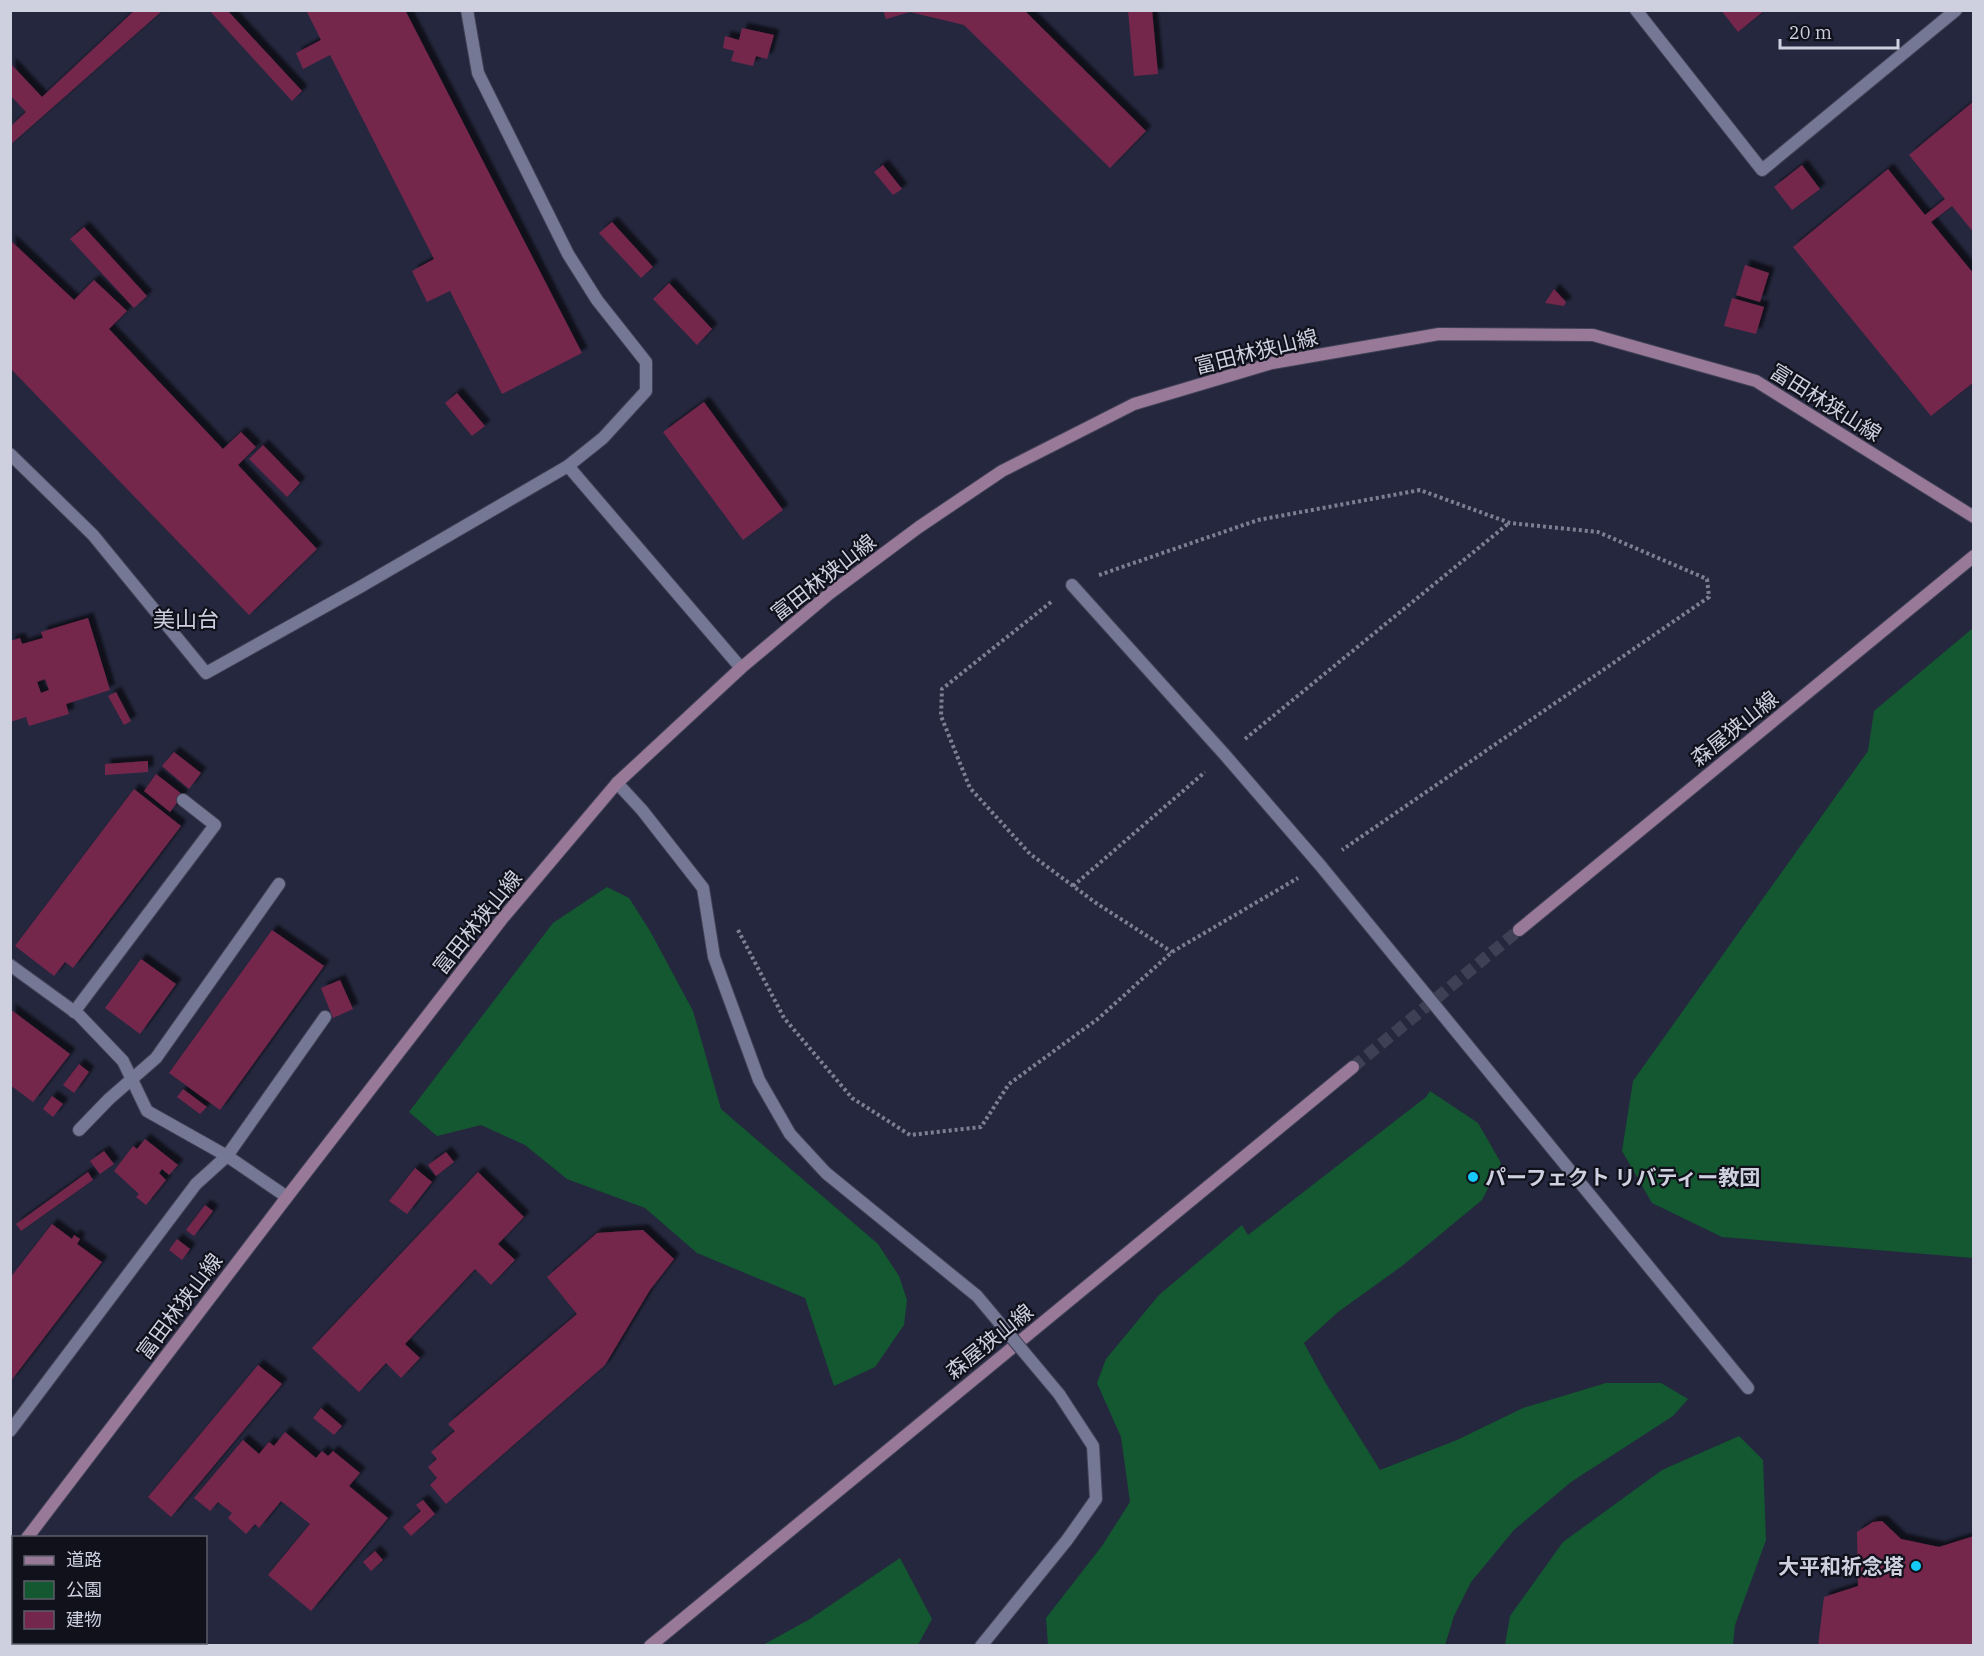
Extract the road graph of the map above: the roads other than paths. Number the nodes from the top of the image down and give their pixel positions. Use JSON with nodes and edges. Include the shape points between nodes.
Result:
{"nodes":[{"id":1,"x":467,"y":10,"type":"edge"},
{"id":2,"x":1636,"y":10,"type":"edge"},
{"id":3,"x":1956,"y":10,"type":"edge"},
{"id":4,"x":10,"y":454,"type":"edge"},
{"id":5,"x":568,"y":466,"type":"junction"},
{"id":6,"x":1974,"y":517,"type":"edge"},
{"id":7,"x":1974,"y":556,"type":"edge"},
{"id":8,"x":1072,"y":585,"type":"road end"},
{"id":9,"x":741,"y":668,"type":"junction"},
{"id":10,"x":617,"y":783,"type":"junction"},
{"id":11,"x":183,"y":800,"type":"dead end"},
{"id":12,"x":279,"y":884,"type":"dead end"},
{"id":13,"x":1519,"y":930,"type":"tunnel mouth"},
{"id":14,"x":10,"y":965,"type":"edge"},
{"id":15,"x":74,"y":1012,"type":"junction"},
{"id":16,"x":325,"y":1017,"type":"dead end"},
{"id":17,"x":1353,"y":1067,"type":"tunnel mouth"},
{"id":18,"x":132,"y":1079,"type":"junction"},
{"id":19,"x":78,"y":1130,"type":"dead end"},
{"id":20,"x":226,"y":1156,"type":"junction"},
{"id":21,"x":286,"y":1197,"type":"junction"},
{"id":22,"x":1748,"y":1388,"type":"dead end"},
{"id":23,"x":10,"y":1431,"type":"edge"},
{"id":24,"x":29,"y":1536,"type":"edge"},
{"id":25,"x":650,"y":1646,"type":"edge"},
{"id":26,"x":981,"y":1646,"type":"edge"}],
"edges":[{"from":1,"to":5,"type":"street","via":[[478,73],[568,254],[597,300],[646,362],[646,391],[603,438]]},
{"from":2,"to":3,"type":"street","via":[[1762,170]]},
{"from":4,"to":5,"type":"street","via":[[93,535],[206,673]]},
{"from":5,"to":9,"type":"street"},
{"from":6,"to":9,"type":"main road","name":"富田林狭山線","via":[[1756,381],[1593,335],[1439,334],[1272,363],[1134,404],[1002,471],[919,526]]},
{"from":7,"to":13,"type":"main road","name":"森屋狭山線"},
{"from":8,"to":22,"type":"street","via":[[1320,865]]},
{"from":9,"to":10,"type":"main road","name":"富田林狭山線"},
{"from":10,"to":21,"type":"main road","name":"富田林狭山線","via":[[502,920]]},
{"from":10,"to":26,"type":"street","bridge":true,"via":[[702,888],[714,957],[759,1080],[790,1134],[826,1173],[977,1296],[1059,1394],[1093,1446],[1096,1499]]},
{"from":11,"to":15,"type":"street","via":[[214,825]]},
{"from":12,"to":18,"type":"street","via":[[156,1058]]},
{"from":14,"to":15,"type":"street"},
{"from":15,"to":18,"type":"street","via":[[123,1060]]},
{"from":16,"to":20,"type":"street"},
{"from":17,"to":25,"type":"main road","name":"森屋狭山線"},
{"from":18,"to":19,"type":"street"},
{"from":18,"to":20,"type":"street","via":[[147,1110]]},
{"from":20,"to":21,"type":"street"},
{"from":20,"to":23,"type":"street","via":[[196,1184]]},
{"from":21,"to":24,"type":"main road","name":"富田林狭山線"}]}
